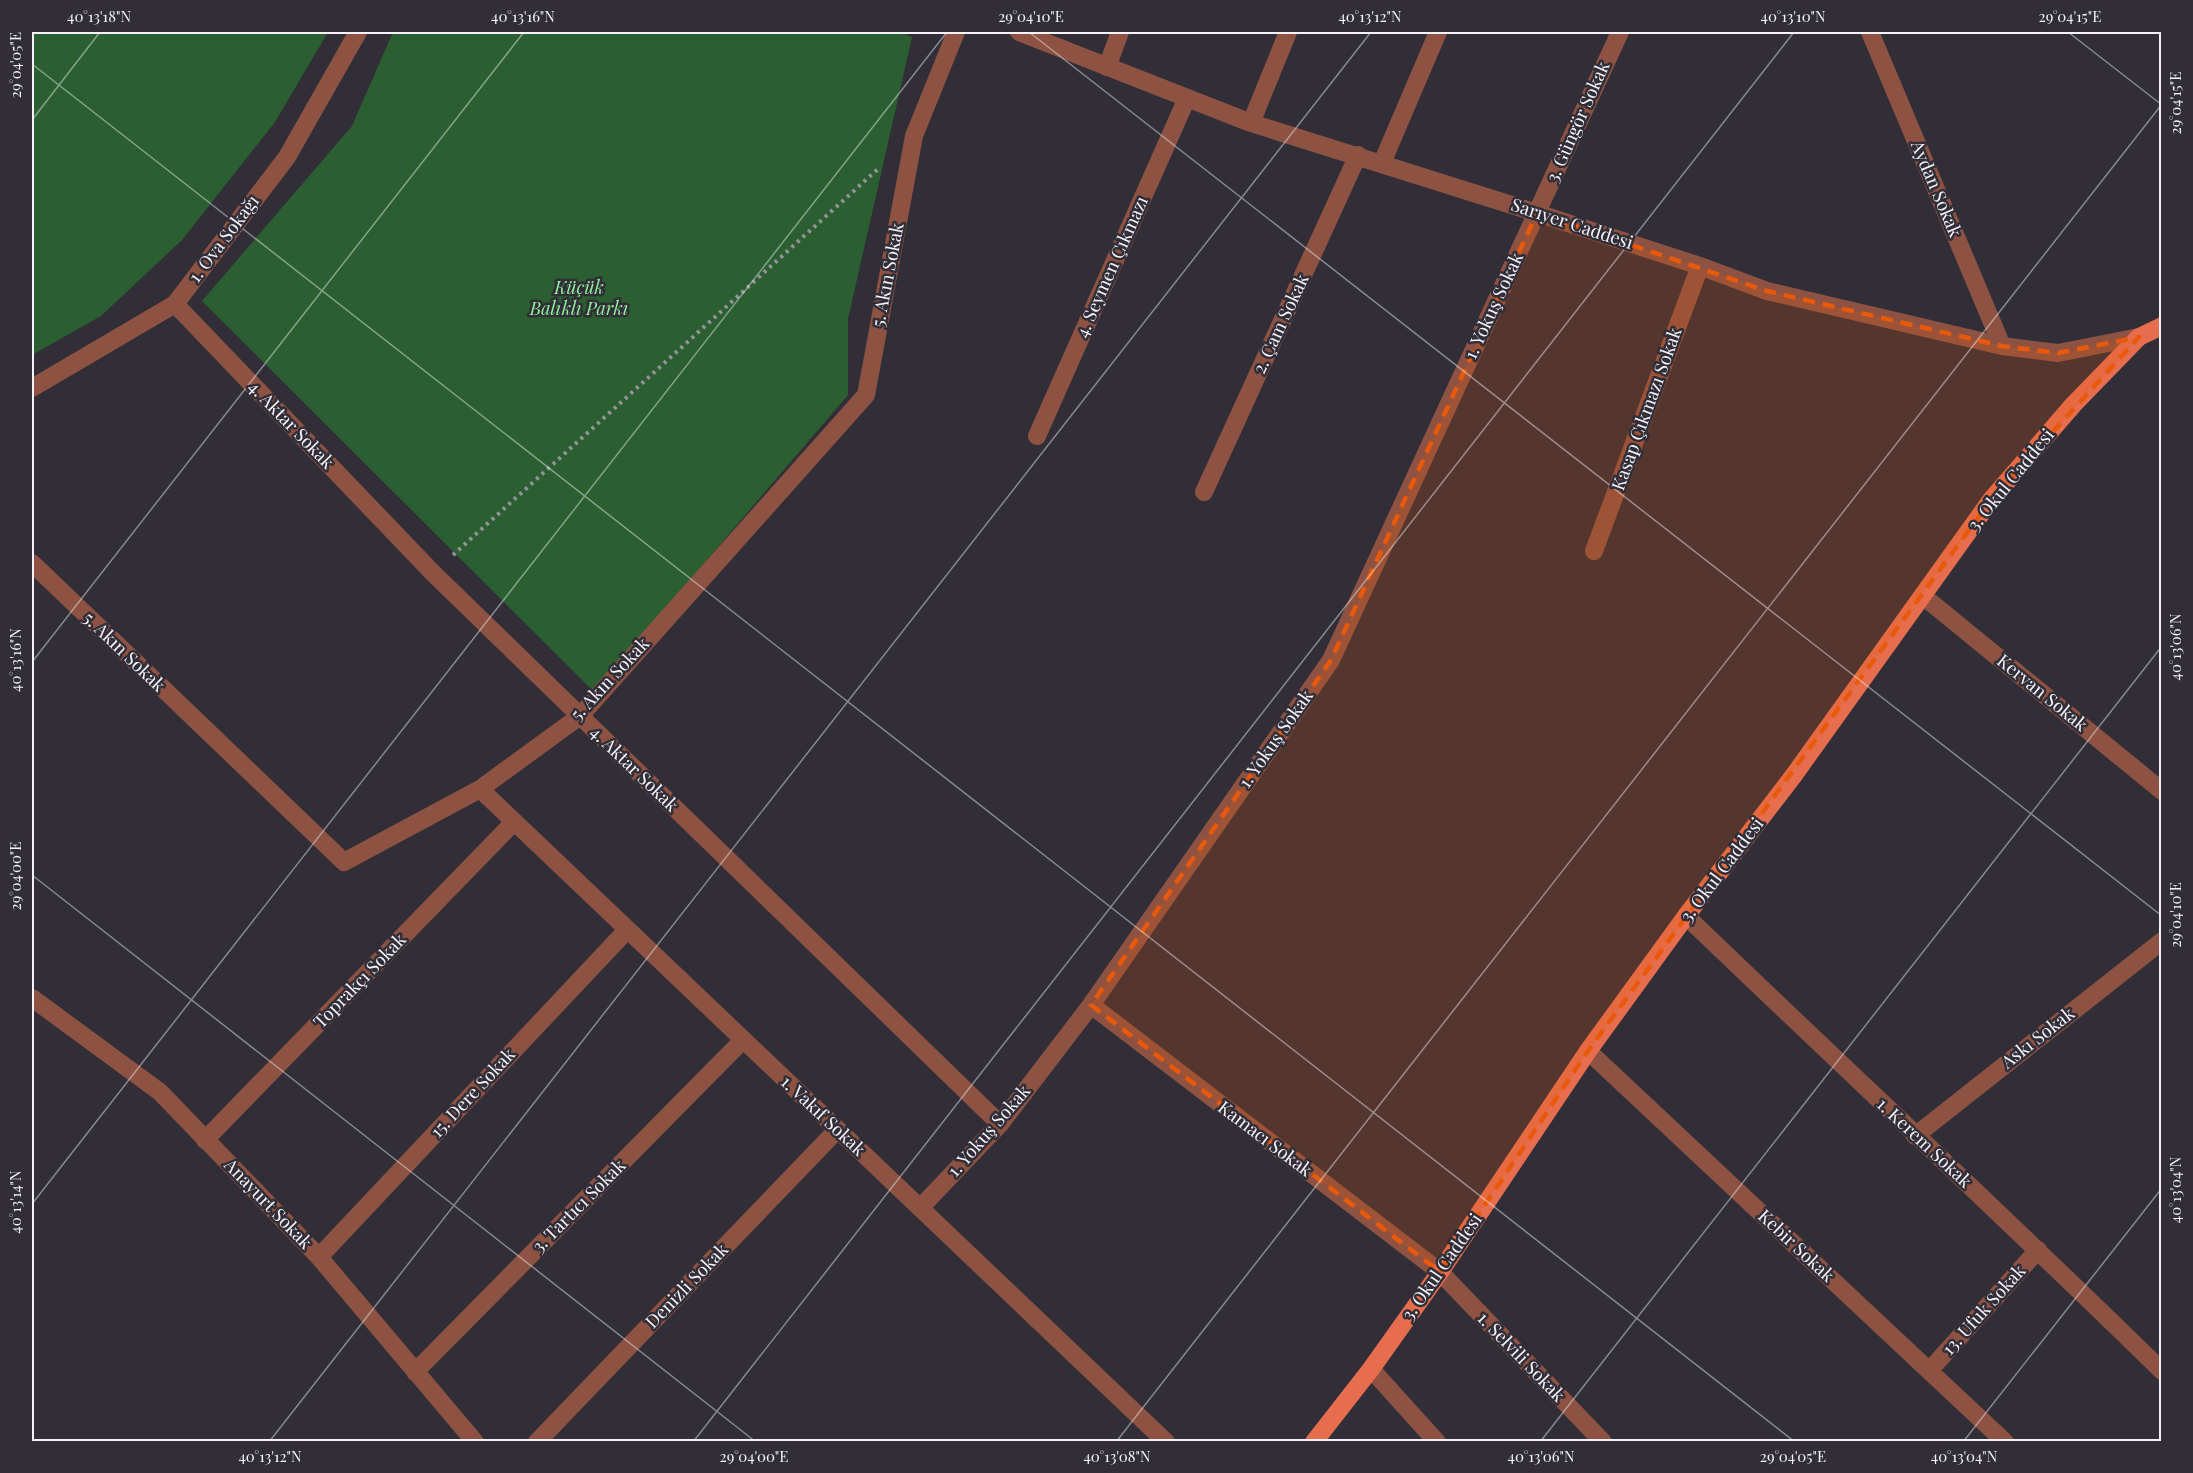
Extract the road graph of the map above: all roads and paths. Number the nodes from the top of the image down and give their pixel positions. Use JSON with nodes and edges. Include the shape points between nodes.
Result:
{"nodes":[{"id":1,"x":358,"y":32,"type":"edge"},
{"id":2,"x":956,"y":32,"type":"edge"},
{"id":3,"x":1019,"y":32,"type":"edge"},
{"id":4,"x":1120,"y":32,"type":"edge"},
{"id":5,"x":1288,"y":32,"type":"edge"},
{"id":6,"x":1438,"y":32,"type":"edge"},
{"id":7,"x":1620,"y":32,"type":"edge"},
{"id":8,"x":1870,"y":32,"type":"edge"},
{"id":9,"x":1107,"y":67,"type":"junction"},
{"id":10,"x":1187,"y":98,"type":"junction"},
{"id":11,"x":1251,"y":123,"type":"junction"},
{"id":12,"x":1358,"y":155,"type":"junction"},
{"id":13,"x":1382,"y":163,"type":"junction"},
{"id":14,"x":879,"y":168,"type":"dead end"},
{"id":15,"x":1537,"y":213,"type":"junction"},
{"id":16,"x":1700,"y":266,"type":"junction"},
{"id":17,"x":175,"y":304,"type":"junction"},
{"id":18,"x":2162,"y":326,"type":"edge"},
{"id":19,"x":2139,"y":337,"type":"junction"},
{"id":20,"x":2001,"y":346,"type":"junction"},
{"id":21,"x":32,"y":388,"type":"edge"},
{"id":22,"x":1037,"y":436,"type":"dead end"},
{"id":23,"x":1204,"y":492,"type":"dead end"},
{"id":24,"x":1594,"y":551,"type":"dead end"},
{"id":25,"x":32,"y":563,"type":"edge"},
{"id":26,"x":433,"y":573,"type":"junction"},
{"id":27,"x":1923,"y":596,"type":"junction"},
{"id":28,"x":580,"y":716,"type":"junction"},
{"id":29,"x":480,"y":789,"type":"junction"},
{"id":30,"x":2162,"y":791,"type":"edge"},
{"id":31,"x":514,"y":822,"type":"junction"},
{"id":32,"x":1686,"y":916,"type":"junction"},
{"id":33,"x":627,"y":930,"type":"junction"},
{"id":34,"x":2162,"y":941,"type":"edge"},
{"id":35,"x":32,"y":998,"type":"edge"},
{"id":36,"x":1091,"y":1005,"type":"junction"},
{"id":37,"x":743,"y":1040,"type":"junction"},
{"id":38,"x":1588,"y":1051,"type":"junction"},
{"id":39,"x":1000,"y":1124,"type":"junction"},
{"id":40,"x":837,"y":1130,"type":"junction"},
{"id":41,"x":1915,"y":1136,"type":"junction"},
{"id":42,"x":206,"y":1140,"type":"junction"},
{"id":43,"x":920,"y":1208,"type":"junction"},
{"id":44,"x":2038,"y":1250,"type":"junction"},
{"id":45,"x":319,"y":1257,"type":"junction"},
{"id":46,"x":1440,"y":1272,"type":"junction"},
{"id":47,"x":1371,"y":1369,"type":"junction"},
{"id":48,"x":1929,"y":1371,"type":"junction"},
{"id":49,"x":2162,"y":1371,"type":"edge"},
{"id":50,"x":415,"y":1372,"type":"junction"},
{"id":51,"x":475,"y":1442,"type":"edge"},
{"id":52,"x":537,"y":1442,"type":"edge"},
{"id":53,"x":1166,"y":1442,"type":"edge"},
{"id":54,"x":1314,"y":1442,"type":"edge"},
{"id":55,"x":1437,"y":1442,"type":"edge"},
{"id":56,"x":1603,"y":1442,"type":"edge"},
{"id":57,"x":2005,"y":1442,"type":"edge"}],
"edges":[{"from":1,"to":17,"type":"street","name":"1. Ova Sokağı","via":[[287,156]]},
{"from":2,"to":28,"type":"street","name":"5. Akın Sokak","via":[[914,136],[866,395]]},
{"from":3,"to":9,"type":"street","name":"Sarıyer Caddesi"},
{"from":4,"to":9,"type":"street"},
{"from":5,"to":11,"type":"street"},
{"from":6,"to":13,"type":"street"},
{"from":7,"to":15,"type":"street","name":"3. Güngör Sokak"},
{"from":8,"to":20,"type":"street","name":"Aydan Sokak"},
{"from":9,"to":10,"type":"street","name":"Sarıyer Caddesi"},
{"from":10,"to":11,"type":"street","name":"Sarıyer Caddesi"},
{"from":10,"to":22,"type":"street","name":"4. Seymen Çıkmazı"},
{"from":11,"to":12,"type":"street","name":"Sarıyer Caddesi"},
{"from":12,"to":13,"type":"street","name":"Sarıyer Caddesi"},
{"from":12,"to":23,"type":"street","name":"2. Çam Sokak"},
{"from":13,"to":15,"type":"street","name":"Sarıyer Caddesi"},
{"from":14,"to":26,"type":"path"},
{"from":15,"to":16,"type":"street","name":"Sarıyer Caddesi"},
{"from":15,"to":36,"type":"street","name":"1. Yokuş Sokak","via":[[1331,660]]},
{"from":16,"to":20,"type":"street","name":"Sarıyer Caddesi","via":[[1767,291]]},
{"from":16,"to":24,"type":"street","name":"Kasap Çıkmazı Sokak"},
{"from":17,"to":21,"type":"street","name":"1. Ova Sokağı"},
{"from":17,"to":26,"type":"street","name":"4. Aktar Sokak"},
{"from":18,"to":19,"type":"main road","name":"3. Okul Caddesi"},
{"from":19,"to":20,"type":"street","name":"Sarıyer Caddesi","via":[[2058,353]]},
{"from":19,"to":27,"type":"main road","name":"3. Okul Caddesi","via":[[2073,405],[1991,500]]},
{"from":25,"to":29,"type":"street","name":"5. Akın Sokak","via":[[344,862]]},
{"from":26,"to":28,"type":"street","name":"4. Aktar Sokak"},
{"from":27,"to":30,"type":"street","name":"Kervan Sokak"},
{"from":27,"to":32,"type":"main road","name":"3. Okul Caddesi"},
{"from":28,"to":29,"type":"street","name":"5. Akın Sokak"},
{"from":28,"to":39,"type":"street","name":"4. Aktar Sokak"},
{"from":29,"to":31,"type":"street","name":"1. Vakıf Sokak"},
{"from":31,"to":33,"type":"street","name":"1. Vakıf Sokak"},
{"from":31,"to":42,"type":"street","name":"Toprakçı Sokak"},
{"from":32,"to":38,"type":"main road","name":"3. Okul Caddesi"},
{"from":32,"to":41,"type":"street","name":"1. Kerem Sokak"},
{"from":33,"to":37,"type":"street","name":"1. Vakıf Sokak"},
{"from":33,"to":45,"type":"street","name":"15. Dere Sokak"},
{"from":34,"to":41,"type":"street","name":"Askı Sokak"},
{"from":35,"to":42,"type":"street","name":"Anayurt Sokak","via":[[160,1092]]},
{"from":36,"to":39,"type":"street","name":"1. Yokuş Sokak"},
{"from":36,"to":46,"type":"street","name":"Kamacı Sokak"},
{"from":37,"to":40,"type":"street","name":"1. Vakıf Sokak"},
{"from":37,"to":50,"type":"street","name":"3. Tartıcı Sokak"},
{"from":38,"to":46,"type":"main road","name":"3. Okul Caddesi"},
{"from":38,"to":48,"type":"street","name":"Kebir Sokak"},
{"from":39,"to":43,"type":"street","name":"1. Yokuş Sokak"},
{"from":40,"to":43,"type":"street","name":"1. Vakıf Sokak"},
{"from":40,"to":52,"type":"street","name":"Denizli Sokak"},
{"from":41,"to":44,"type":"street","name":"1. Kerem Sokak"},
{"from":42,"to":45,"type":"street","name":"Anayurt Sokak"},
{"from":43,"to":53,"type":"street","name":"1. Vakıf Sokak"},
{"from":44,"to":48,"type":"street","name":"13. Ufuk Sokak"},
{"from":44,"to":49,"type":"street","name":"1. Kerem Sokak"},
{"from":45,"to":50,"type":"street","name":"Anayurt Sokak"},
{"from":46,"to":47,"type":"main road","name":"3. Okul Caddesi"},
{"from":46,"to":56,"type":"street","name":"1. Selvili Sokak"},
{"from":47,"to":54,"type":"main road","name":"3. Okul Caddesi"},
{"from":47,"to":55,"type":"street"},
{"from":48,"to":57,"type":"street","name":"Kebir Sokak"},
{"from":50,"to":51,"type":"street","name":"Anayurt Sokak"}]}
